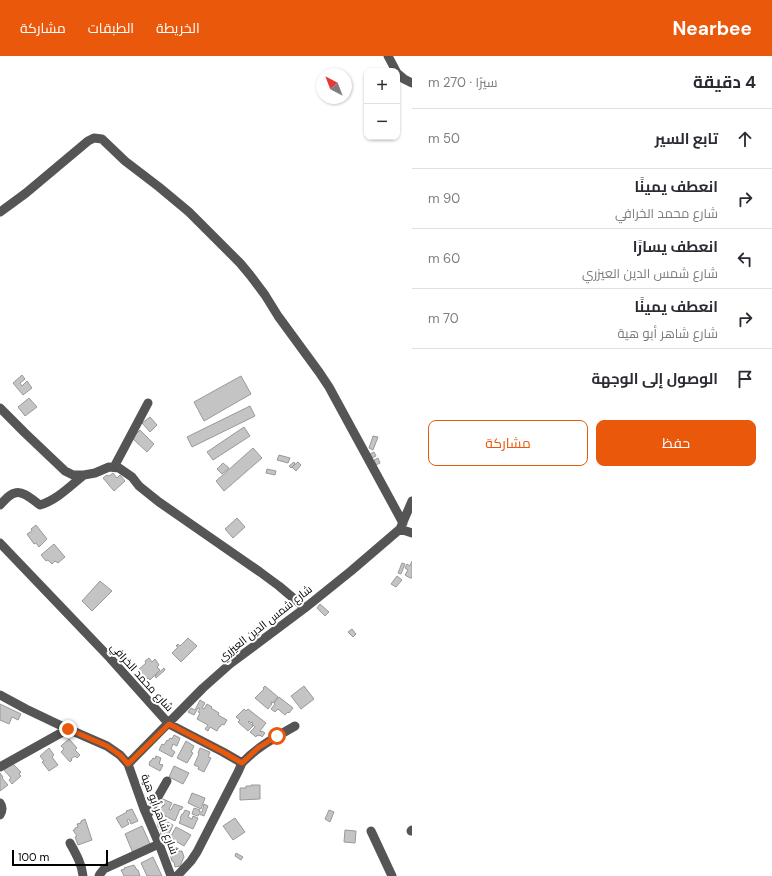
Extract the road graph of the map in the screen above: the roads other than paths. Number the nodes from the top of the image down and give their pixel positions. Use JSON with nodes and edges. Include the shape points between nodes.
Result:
{"nodes":[{"id":1,"x":388,"y":56,"type":"edge"},
{"id":2,"x":394,"y":68,"type":"edge"},
{"id":3,"x":400,"y":76,"type":"edge"},
{"id":4,"x":412,"y":83,"type":"edge"},
{"id":5,"x":0,"y":212,"type":"edge"},
{"id":6,"x":148,"y":403,"type":"dead end"},
{"id":7,"x":0,"y":408,"type":"edge"},
{"id":8,"x":114,"y":467,"type":"junction"},
{"id":9,"x":84,"y":475,"type":"junction"},
{"id":10,"x":412,"y":501,"type":"edge"},
{"id":11,"x":0,"y":505,"type":"edge"},
{"id":12,"x":402,"y":526,"type":"junction"},
{"id":13,"x":412,"y":533,"type":"edge"},
{"id":14,"x":0,"y":543,"type":"edge"},
{"id":15,"x":305,"y":608,"type":"junction"},
{"id":16,"x":0,"y":695,"type":"edge"},
{"id":17,"x":169,"y":724,"type":"junction"},
{"id":18,"x":295,"y":726,"type":"dead end"},
{"id":19,"x":68,"y":729,"type":"junction"},
{"id":20,"x":242,"y":763,"type":"junction"},
{"id":21,"x":128,"y":764,"type":"junction"},
{"id":22,"x":0,"y":767,"type":"edge"},
{"id":23,"x":167,"y":781,"type":"dead end"},
{"id":24,"x":0,"y":803,"type":"edge"},
{"id":25,"x":0,"y":815,"type":"edge"},
{"id":26,"x":147,"y":816,"type":"junction"},
{"id":27,"x":371,"y":831,"type":"dead end"},
{"id":28,"x":70,"y":843,"type":"dead end"},
{"id":29,"x":159,"y":844,"type":"junction"},
{"id":30,"x":83,"y":876,"type":"edge"},
{"id":31,"x":99,"y":876,"type":"edge"},
{"id":32,"x":171,"y":876,"type":"edge"},
{"id":33,"x":177,"y":876,"type":"edge"},
{"id":34,"x":392,"y":876,"type":"edge"}],
"edges":[{"from":1,"to":2,"type":"street"},
{"from":3,"to":4,"type":"street"},
{"from":5,"to":12,"type":"street","via":[[88,141],[94,138],[102,139],[125,161],[189,212],[250,275],[320,372]]},
{"from":6,"to":8,"type":"street"},
{"from":7,"to":9,"type":"street","via":[[66,471],[72,475]]},
{"from":8,"to":9,"type":"street"},
{"from":8,"to":15,"type":"street","via":[[125,471],[159,502],[260,572]]},
{"from":9,"to":11,"type":"street","via":[[46,503],[40,505],[16,492]]},
{"from":10,"to":12,"type":"street","name":"شارع شمس الدين العيزري"},
{"from":12,"to":13,"type":"street"},
{"from":12,"to":15,"type":"street","name":"شارع شمس الدين العيزري"},
{"from":14,"to":17,"type":"street","name":"شارع محمد الخرافي"},
{"from":15,"to":17,"type":"street","name":"شارع شمس الدين العيزري","via":[[230,664],[181,709]]},
{"from":16,"to":19,"type":"street","name":"شارع شاهر أبو هية"},
{"from":17,"to":20,"type":"street","name":"شارع محمد الخرافي"},
{"from":17,"to":21,"type":"street","name":"شارع شمس الدين العيزري"},
{"from":18,"to":20,"type":"street","via":[[266,743]]},
{"from":19,"to":21,"type":"street","name":"شارع شاهر أبو هية","via":[[107,746]]},
{"from":19,"to":22,"type":"street"},
{"from":20,"to":33,"type":"street","via":[[197,852]]},
{"from":21,"to":26,"type":"street","name":"شارع شاهر أبو هية"},
{"from":23,"to":26,"type":"street"},
{"from":24,"to":25,"type":"street"},
{"from":26,"to":29,"type":"street","name":"شارع شاهر أبو هية"},
{"from":27,"to":34,"type":"street"},
{"from":28,"to":30,"type":"street","via":[[79,860]]},
{"from":29,"to":31,"type":"street","via":[[104,869]]},
{"from":29,"to":32,"type":"street","name":"شارع شاهر أبو هية"}]}
